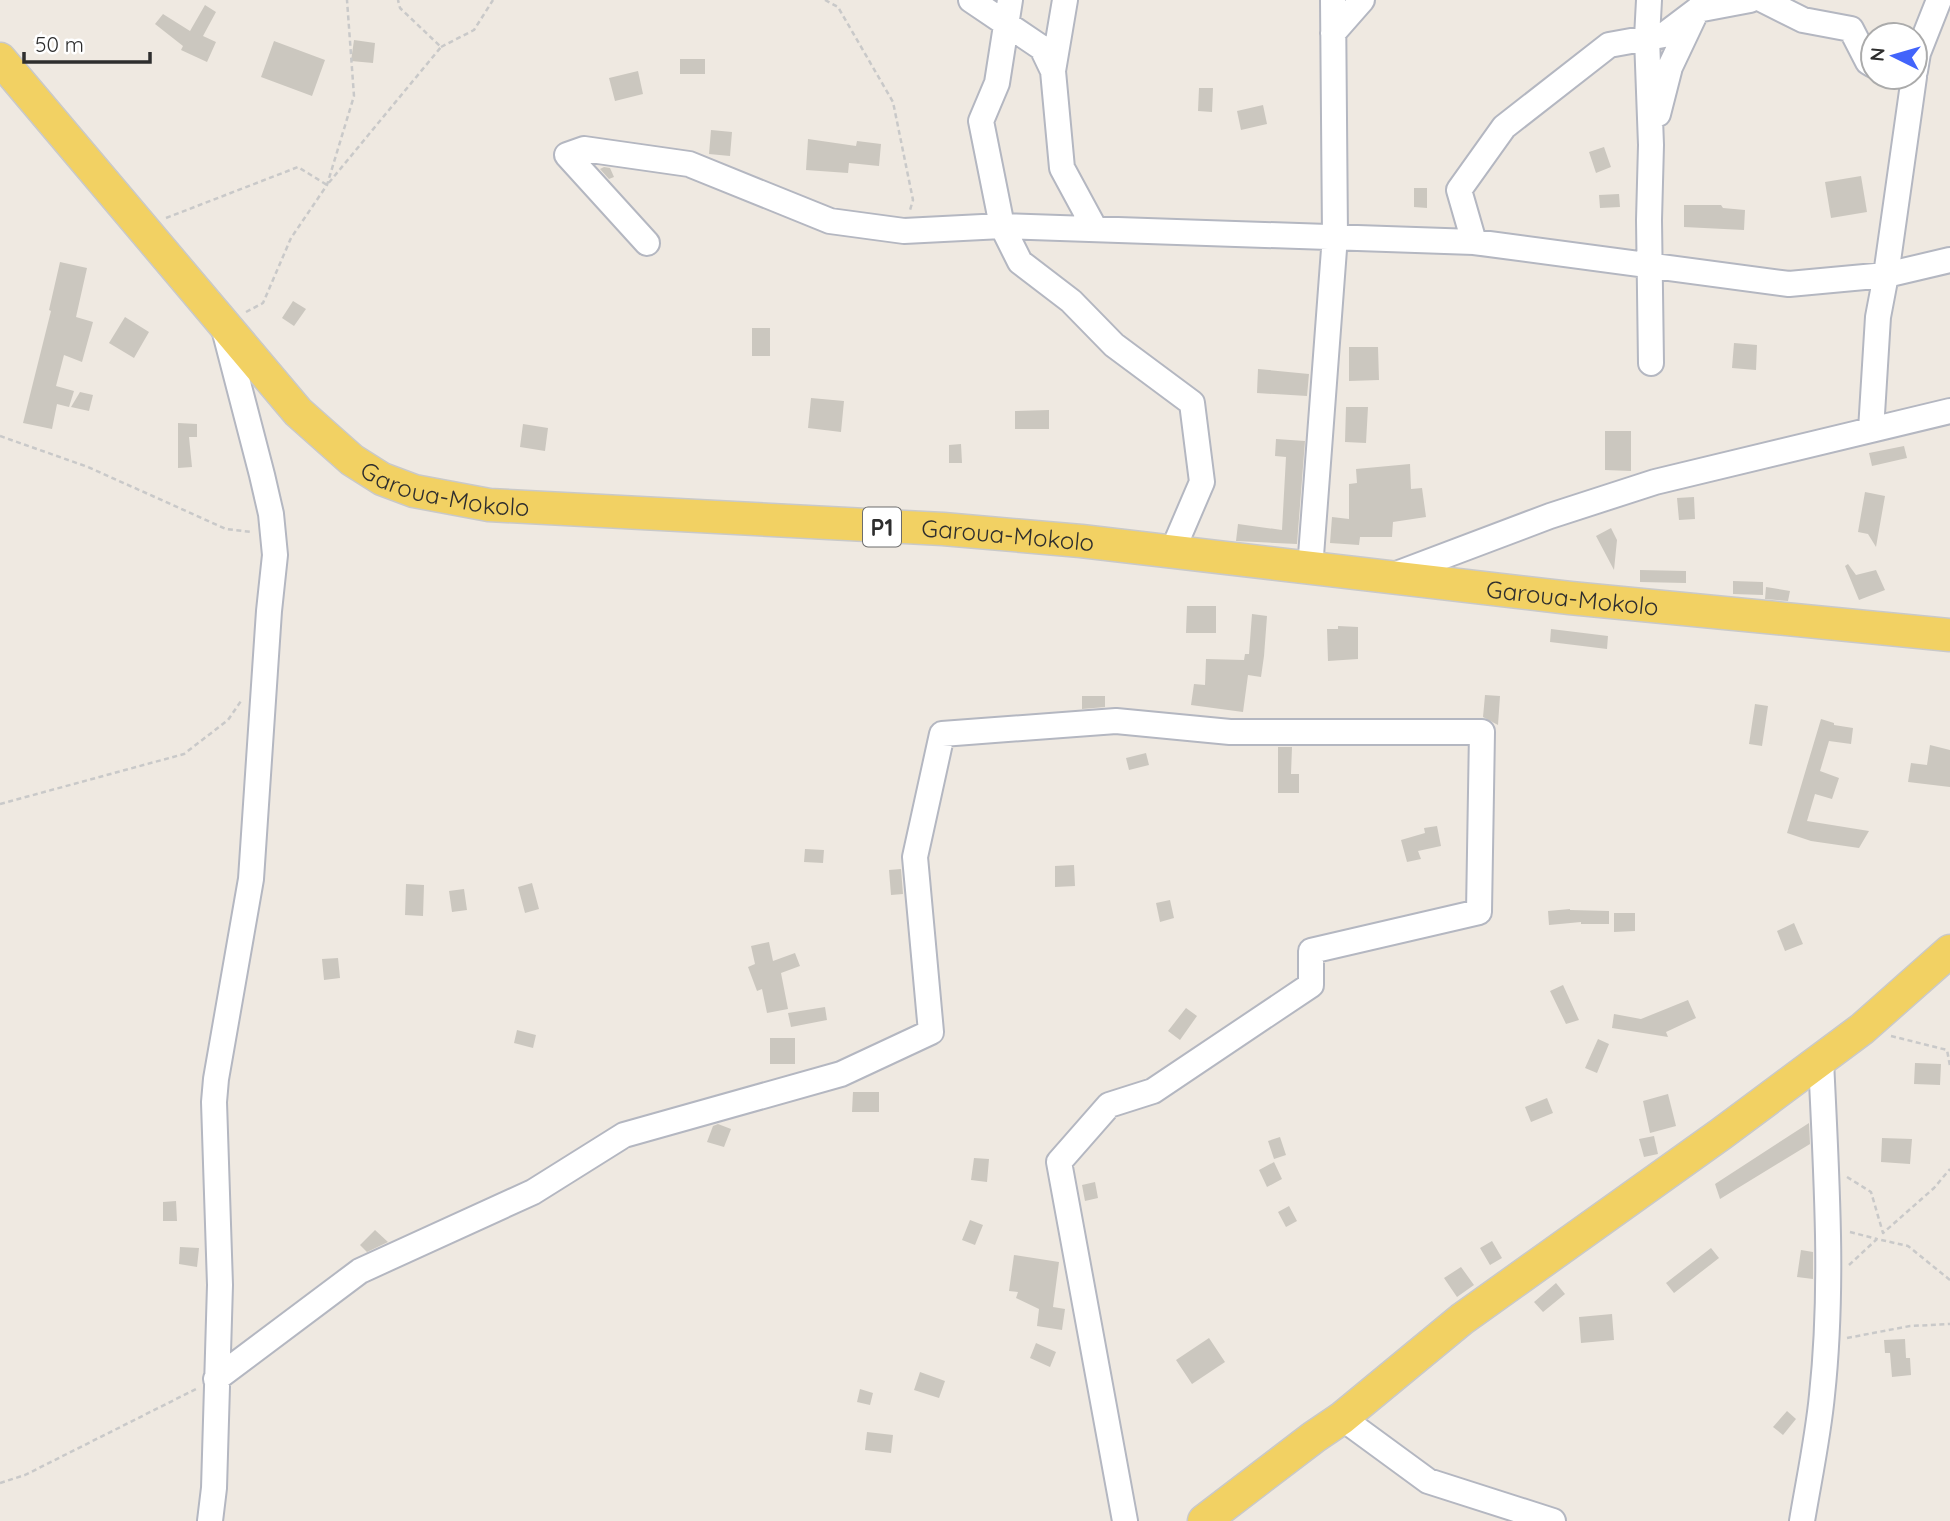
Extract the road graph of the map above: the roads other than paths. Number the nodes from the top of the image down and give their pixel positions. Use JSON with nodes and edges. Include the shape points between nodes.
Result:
{"nodes":[{"id":1,"x":971,"y":0,"type":"edge"},
{"id":2,"x":1065,"y":0,"type":"edge"},
{"id":3,"x":1333,"y":0,"type":"edge"},
{"id":4,"x":1362,"y":0,"type":"edge"},
{"id":5,"x":1649,"y":0,"type":"edge"},
{"id":6,"x":1750,"y":0,"type":"edge"},
{"id":7,"x":1763,"y":0,"type":"edge"},
{"id":8,"x":1938,"y":0,"type":"edge"},
{"id":9,"x":1697,"y":10,"type":"junction"},
{"id":10,"x":1008,"y":12,"type":"edge"},
{"id":11,"x":1929,"y":24,"type":"edge"},
{"id":12,"x":1333,"y":33,"type":"junction"},
{"id":13,"x":1647,"y":38,"type":"junction"},
{"id":14,"x":1859,"y":45,"type":"edge"},
{"id":15,"x":0,"y":59,"type":"edge"},
{"id":16,"x":1053,"y":71,"type":"junction"},
{"id":17,"x":1907,"y":91,"type":"edge"},
{"id":18,"x":1651,"y":145,"type":"junction"},
{"id":19,"x":1002,"y":226,"type":"junction"},
{"id":20,"x":1095,"y":229,"type":"junction"},
{"id":21,"x":1335,"y":236,"type":"junction"},
{"id":22,"x":1474,"y":242,"type":"junction"},
{"id":23,"x":647,"y":243,"type":"dead end"},
{"id":24,"x":1950,"y":260,"type":"edge"},
{"id":25,"x":1650,"y":265,"type":"junction"},
{"id":26,"x":1886,"y":275,"type":"junction"},
{"id":27,"x":223,"y":323,"type":"junction"},
{"id":28,"x":1651,"y":363,"type":"dead end"},
{"id":29,"x":1950,"y":411,"type":"edge"},
{"id":30,"x":1871,"y":430,"type":"junction"},
{"id":31,"x":1172,"y":552,"type":"junction"},
{"id":32,"x":1310,"y":569,"type":"junction"},
{"id":33,"x":1386,"y":578,"type":"junction"},
{"id":34,"x":1950,"y":635,"type":"edge"},
{"id":35,"x":1950,"y":951,"type":"edge"},
{"id":36,"x":1821,"y":1060,"type":"junction"},
{"id":37,"x":216,"y":1379,"type":"junction"},
{"id":38,"x":1342,"y":1418,"type":"junction"},
{"id":39,"x":210,"y":1521,"type":"edge"},
{"id":40,"x":1125,"y":1521,"type":"edge"},
{"id":41,"x":1204,"y":1521,"type":"edge"},
{"id":42,"x":1553,"y":1521,"type":"edge"},
{"id":43,"x":1802,"y":1521,"type":"edge"}],
"edges":[{"from":1,"to":10,"type":"street"},
{"from":2,"to":16,"type":"street"},
{"from":3,"to":12,"type":"street"},
{"from":4,"to":12,"type":"street"},
{"from":5,"to":13,"type":"street"},
{"from":6,"to":9,"type":"street"},
{"from":7,"to":14,"type":"street","via":[[1803,20],[1851,29]]},
{"from":8,"to":11,"type":"street"},
{"from":9,"to":13,"type":"street","via":[[1664,35]]},
{"from":9,"to":18,"type":"street","via":[[1670,67]]},
{"from":10,"to":16,"type":"street","via":[[1041,48]]},
{"from":10,"to":19,"type":"street","via":[[997,83],[981,121]]},
{"from":12,"to":21,"type":"street"},
{"from":13,"to":18,"type":"street"},
{"from":13,"to":22,"type":"street","via":[[1609,45],[1504,127],[1459,190]]},
{"from":15,"to":27,"type":"main road","name":"Garoua-Mokolo","number":"P1"},
{"from":16,"to":20,"type":"street","via":[[1062,168]]},
{"from":17,"to":26,"type":"street"},
{"from":18,"to":25,"type":"street"},
{"from":19,"to":20,"type":"street"},
{"from":19,"to":23,"type":"street","via":[[904,231],[830,221],[689,164],[584,149],[567,155]]},
{"from":19,"to":31,"type":"street","via":[[1020,262],[1071,301],[1114,345],[1192,402],[1202,482]]},
{"from":20,"to":21,"type":"street"},
{"from":21,"to":22,"type":"street"},
{"from":21,"to":32,"type":"street"},
{"from":22,"to":25,"type":"street"},
{"from":24,"to":26,"type":"street"},
{"from":25,"to":26,"type":"street","via":[[1789,284]]},
{"from":25,"to":28,"type":"street"},
{"from":26,"to":30,"type":"street","via":[[1878,317]]},
{"from":27,"to":31,"type":"main road","name":"Garoua-Mokolo","number":"P1","via":[[298,412],[333,444],[382,479],[414,491],[489,505],[943,529]]},
{"from":27,"to":37,"type":"street","via":[[262,475],[275,555],[251,878],[214,1102],[220,1285]]},
{"from":29,"to":30,"type":"street"},
{"from":30,"to":33,"type":"street","via":[[1656,482]]},
{"from":31,"to":32,"type":"main road","name":"Garoua-Mokolo","number":"P1"},
{"from":32,"to":33,"type":"main road","name":"Garoua-Mokolo","number":"P1"},
{"from":33,"to":34,"type":"main road","name":"Garoua-Mokolo","number":"P1"},
{"from":35,"to":36,"type":"main road"},
{"from":36,"to":38,"type":"main road","via":[[1462,1319]]},
{"from":36,"to":43,"type":"street","via":[[1828,1202],[1826,1339]]},
{"from":37,"to":39,"type":"street"},
{"from":37,"to":40,"type":"street","via":[[360,1271],[533,1192],[624,1135],[841,1074],[931,1032],[915,857],[942,734],[1116,721],[1230,732],[1482,732],[1479,912],[1311,951],[1311,985],[1153,1091],[1109,1105],[1059,1162]]},
{"from":38,"to":41,"type":"main road"},
{"from":38,"to":42,"type":"street","via":[[1428,1481]]}]}
